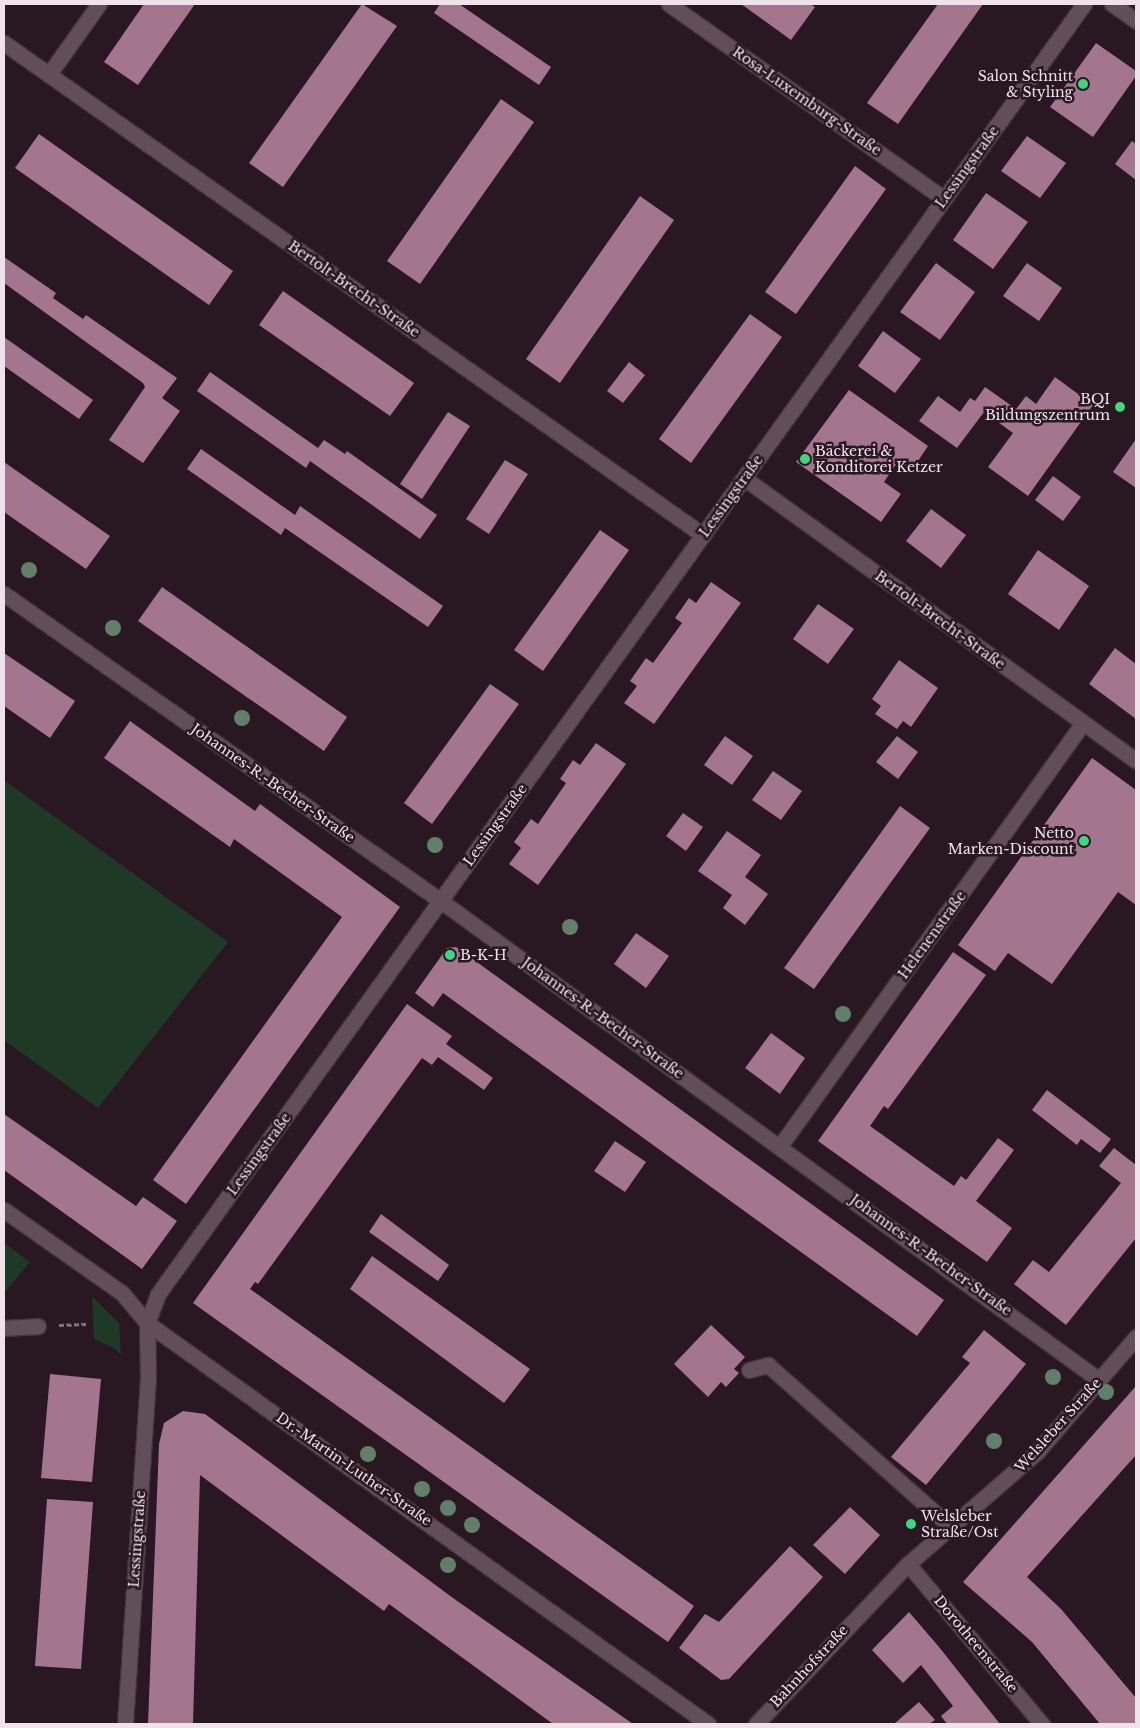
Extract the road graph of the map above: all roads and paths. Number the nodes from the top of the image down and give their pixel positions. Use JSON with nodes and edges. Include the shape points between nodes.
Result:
{"nodes":[{"id":1,"x":99,"y":4,"type":"edge"},
{"id":2,"x":669,"y":4,"type":"edge"},
{"id":3,"x":1084,"y":4,"type":"edge"},
{"id":4,"x":1112,"y":4,"type":"edge"},
{"id":5,"x":1136,"y":21,"type":"edge"},
{"id":6,"x":4,"y":43,"type":"edge"},
{"id":7,"x":48,"y":74,"type":"junction"},
{"id":8,"x":944,"y":199,"type":"junction"},
{"id":9,"x":744,"y":478,"type":"junction"},
{"id":10,"x":703,"y":535,"type":"junction"},
{"id":11,"x":4,"y":594,"type":"edge"},
{"id":12,"x":1083,"y":723,"type":"junction"},
{"id":13,"x":1136,"y":762,"type":"edge"},
{"id":14,"x":441,"y":901,"type":"junction"},
{"id":15,"x":780,"y":1146,"type":"junction"},
{"id":16,"x":4,"y":1210,"type":"edge"},
{"id":17,"x":147,"y":1323,"type":"junction"},
{"id":18,"x":86,"y":1324,"type":"dead end"},
{"id":19,"x":38,"y":1326,"type":"joint"},
{"id":20,"x":4,"y":1328,"type":"edge"},
{"id":21,"x":1136,"y":1337,"type":"edge"},
{"id":22,"x":749,"y":1370,"type":"dead end"},
{"id":23,"x":1099,"y":1380,"type":"junction"},
{"id":24,"x":950,"y":1526,"type":"junction"},
{"id":25,"x":908,"y":1564,"type":"junction"},
{"id":26,"x":863,"y":1608,"type":"joint"},
{"id":27,"x":124,"y":1724,"type":"edge"},
{"id":28,"x":708,"y":1724,"type":"edge"},
{"id":29,"x":756,"y":1724,"type":"edge"},
{"id":30,"x":1042,"y":1724,"type":"edge"}],
"edges":[{"from":1,"to":7,"type":"street"},
{"from":2,"to":8,"type":"street","name":"Rosa-Luxemburg-Straße"},
{"from":3,"to":8,"type":"street","name":"Lessingstraße"},
{"from":4,"to":5,"type":"street"},
{"from":6,"to":7,"type":"street","name":"Bertolt-Brecht-Straße"},
{"from":7,"to":10,"type":"street","name":"Bertolt-Brecht-Straße"},
{"from":8,"to":9,"type":"street","name":"Lessingstraße"},
{"from":9,"to":10,"type":"street","name":"Lessingstraße"},
{"from":9,"to":12,"type":"street","name":"Bertolt-Brecht-Straße"},
{"from":10,"to":14,"type":"street","name":"Lessingstraße"},
{"from":11,"to":14,"type":"street","name":"Johannes-R.-Becher-Straße"},
{"from":12,"to":13,"type":"street","name":"Bertolt-Brecht-Straße"},
{"from":12,"to":15,"type":"street","name":"Helenenstraße"},
{"from":14,"to":15,"type":"street","name":"Johannes-R.-Becher-Straße"},
{"from":14,"to":17,"type":"street","name":"Lessingstraße","via":[[158,1294]]},
{"from":15,"to":23,"type":"street","name":"Johannes-R.-Becher-Straße"},
{"from":16,"to":17,"type":"street","name":"Dr.-Martin-Luther-Straße","via":[[122,1293]]},
{"from":17,"to":27,"type":"street","name":"Lessingstraße","via":[[148,1379]]},
{"from":17,"to":28,"type":"street","name":"Dr.-Martin-Luther-Straße"},
{"from":18,"to":19,"type":"path"},
{"from":19,"to":20,"type":"street"},
{"from":21,"to":23,"type":"street","name":"Welsleber Straße"},
{"from":22,"to":24,"type":"street","via":[[768,1365]]},
{"from":23,"to":24,"type":"street","name":"Welsleber Straße","via":[[1037,1452],[993,1493]]},
{"from":24,"to":25,"type":"street","name":"Welsleber Straße"},
{"from":25,"to":26,"type":"street","name":"Welsleber Straße"},
{"from":25,"to":30,"type":"street","name":"Dorotheenstraße"},
{"from":26,"to":29,"type":"street","name":"Bahnhofstraße"}]}
